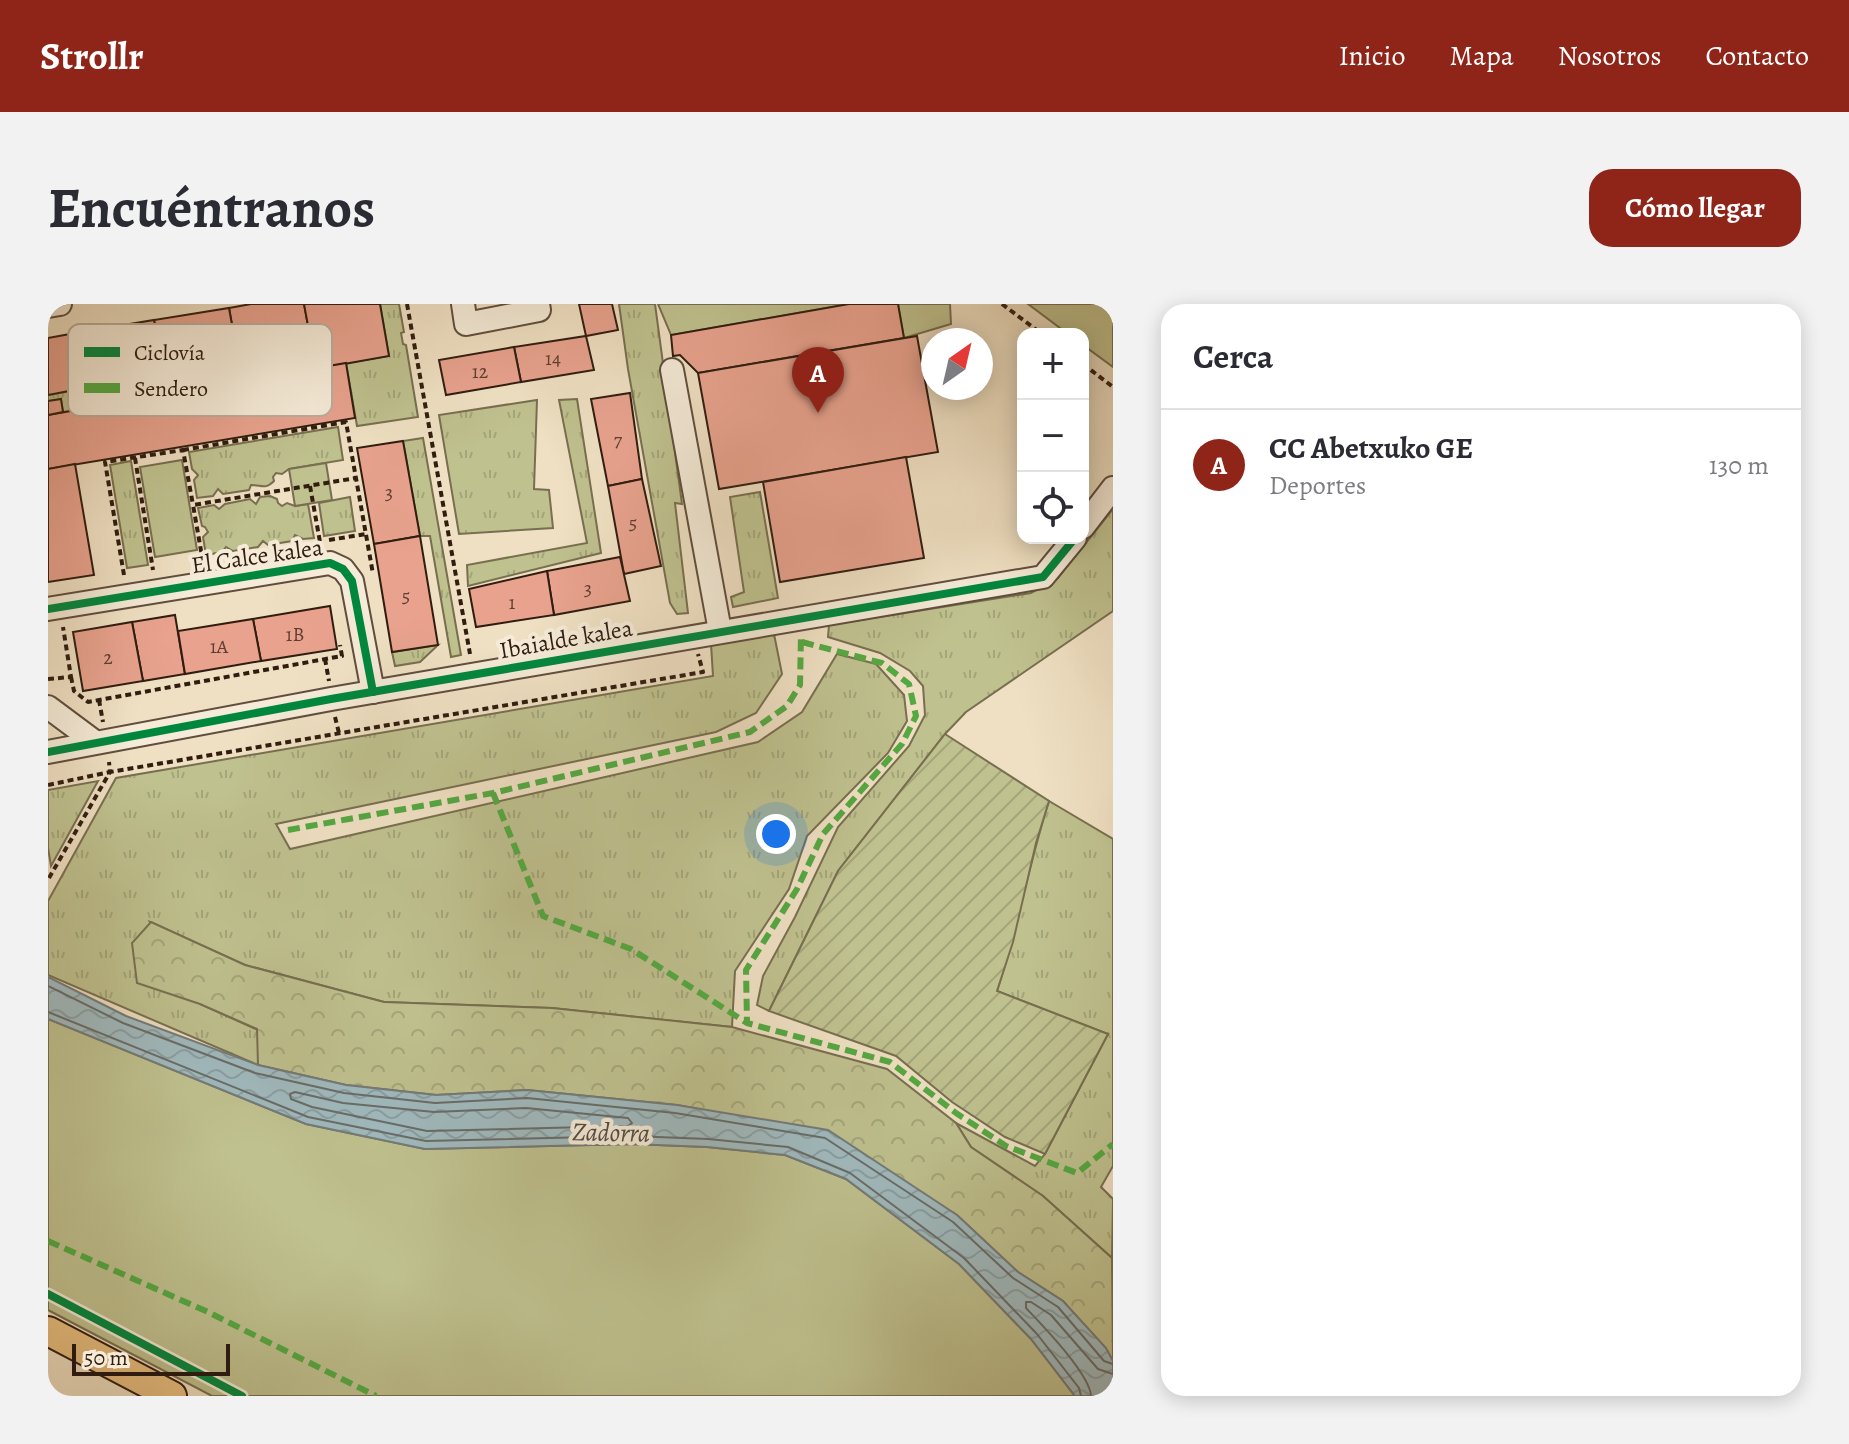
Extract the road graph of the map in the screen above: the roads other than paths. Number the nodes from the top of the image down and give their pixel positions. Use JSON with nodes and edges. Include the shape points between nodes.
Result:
{"nodes":[{"id":1,"x":60,"y":304,"type":"edge"},
{"id":2,"x":463,"y":304,"type":"edge"},
{"id":3,"x":538,"y":304,"type":"edge"},
{"id":4,"x":48,"y":306,"type":"edge"},
{"id":5,"x":672,"y":370,"type":"dead end"},
{"id":6,"x":1113,"y":488,"type":"edge"},
{"id":7,"x":1089,"y":519,"type":"edge"},
{"id":8,"x":1070,"y":544,"type":"edge"},
{"id":9,"x":48,"y":609,"type":"edge"},
{"id":10,"x":720,"y":631,"type":"junction"},
{"id":11,"x":371,"y":682,"type":"junction"},
{"id":12,"x":48,"y":707,"type":"edge"},
{"id":13,"x":95,"y":742,"type":"junction"},
{"id":14,"x":48,"y":752,"type":"edge"},
{"id":15,"x":48,"y":1331,"type":"edge"},
{"id":16,"x":172,"y":1396,"type":"edge"}],
"edges":[{"from":1,"to":4,"type":"street"},
{"from":2,"to":3,"type":"street","via":[[466,324],[539,310]]},
{"from":5,"to":10,"type":"street"},
{"from":6,"to":7,"type":"street"},
{"from":8,"to":10,"type":"street","name":"Ibaialde kalea","via":[[1043,577]]},
{"from":9,"to":11,"type":"street","name":"El Calce kalea","via":[[330,563],[352,581]]},
{"from":10,"to":11,"type":"street","name":"Ibaialde kalea","via":[[474,676]]},
{"from":11,"to":13,"type":"street","name":"Ibaialde kalea"},
{"from":12,"to":13,"type":"street"},
{"from":13,"to":14,"type":"street","name":"Ibaialde kalea"},
{"from":15,"to":16,"type":"main road"}]}
